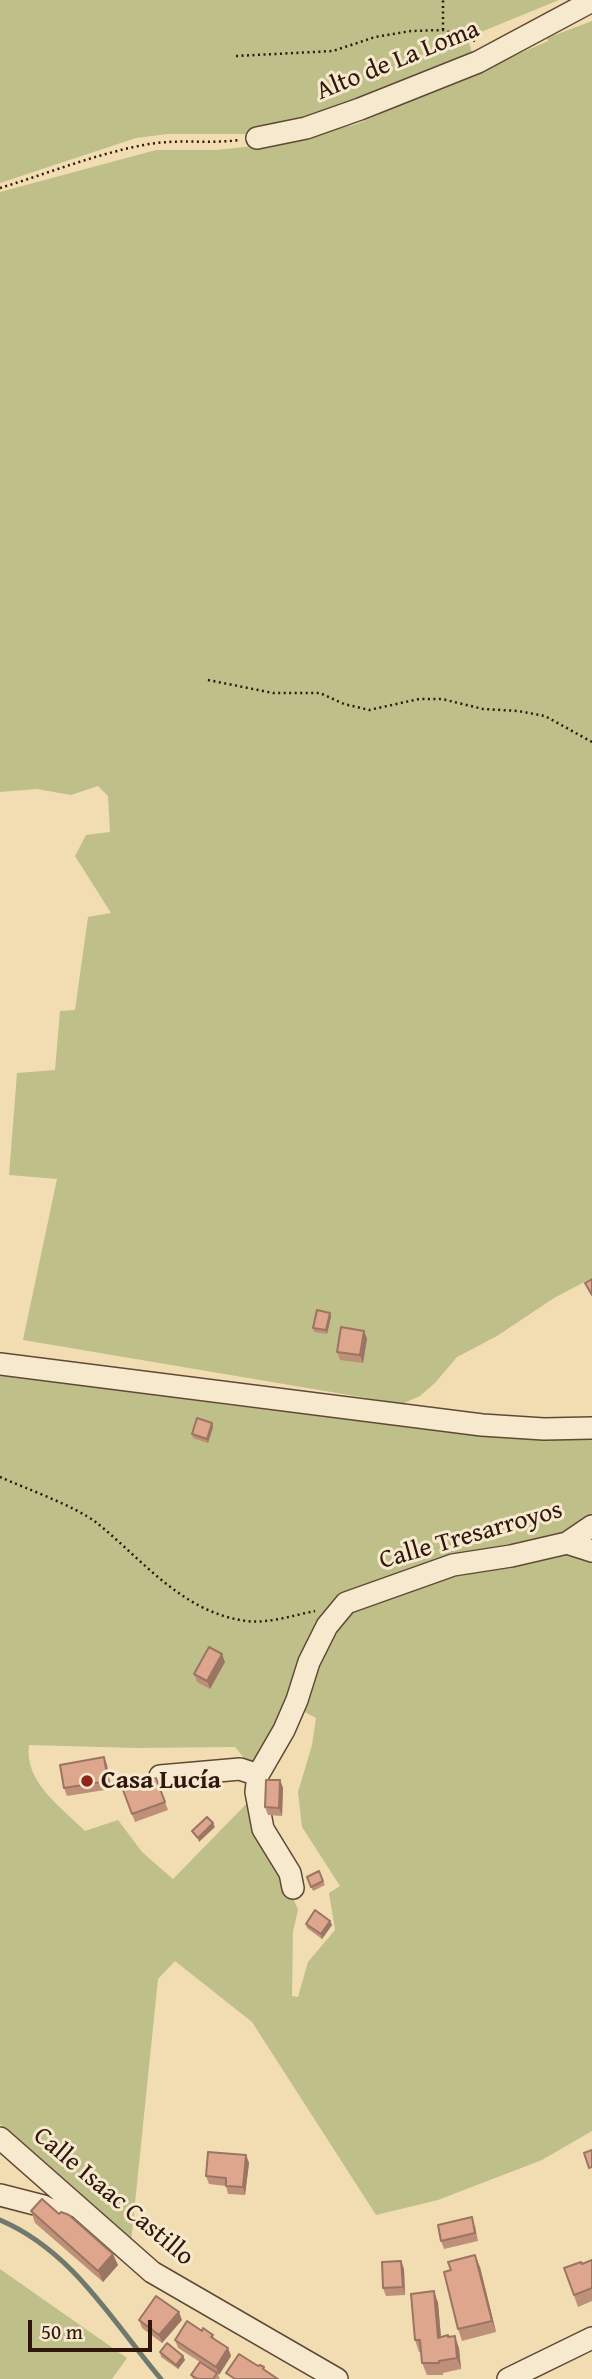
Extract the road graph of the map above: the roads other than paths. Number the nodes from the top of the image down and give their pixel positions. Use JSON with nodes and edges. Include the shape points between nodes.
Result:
{"nodes":[{"id":1,"x":592,"y":2,"type":"edge"},
{"id":2,"x":257,"y":138,"type":"road end"},
{"id":3,"x":0,"y":1364,"type":"edge"},
{"id":4,"x":592,"y":1428,"type":"edge"},
{"id":5,"x":592,"y":1526,"type":"edge"},
{"id":6,"x":567,"y":1543,"type":"junction"},
{"id":7,"x":592,"y":1551,"type":"edge"},
{"id":8,"x":258,"y":1775,"type":"junction"},
{"id":9,"x":160,"y":1776,"type":"dead end"},
{"id":10,"x":293,"y":1888,"type":"dead end"},
{"id":11,"x":0,"y":2138,"type":"edge"},
{"id":12,"x":0,"y":2195,"type":"edge"},
{"id":13,"x":91,"y":2219,"type":"junction"},
{"id":14,"x":592,"y":2338,"type":"edge"},
{"id":15,"x":337,"y":2379,"type":"edge"},
{"id":16,"x":508,"y":2379,"type":"edge"}],
"edges":[{"from":1,"to":2,"type":"street","name":"Alto de La Loma","via":[[478,62],[306,128]]},
{"from":3,"to":4,"type":"street","via":[[482,1424]]},
{"from":5,"to":6,"type":"street","name":"Calle Tresarroyos"},
{"from":6,"to":7,"type":"street"},
{"from":6,"to":8,"type":"street","name":"Calle Tresarroyos","via":[[453,1565],[346,1604],[327,1626],[284,1730]]},
{"from":8,"to":9,"type":"street","via":[[240,1769]]},
{"from":8,"to":10,"type":"street","via":[[256,1792],[263,1829],[290,1873]]},
{"from":11,"to":13,"type":"street","name":"Calle Isaac Castillo"},
{"from":12,"to":13,"type":"street","via":[[43,2206],[69,2220]]},
{"from":13,"to":15,"type":"street","name":"Calle Isaac Castillo","via":[[152,2272]]},
{"from":14,"to":16,"type":"street"}]}
